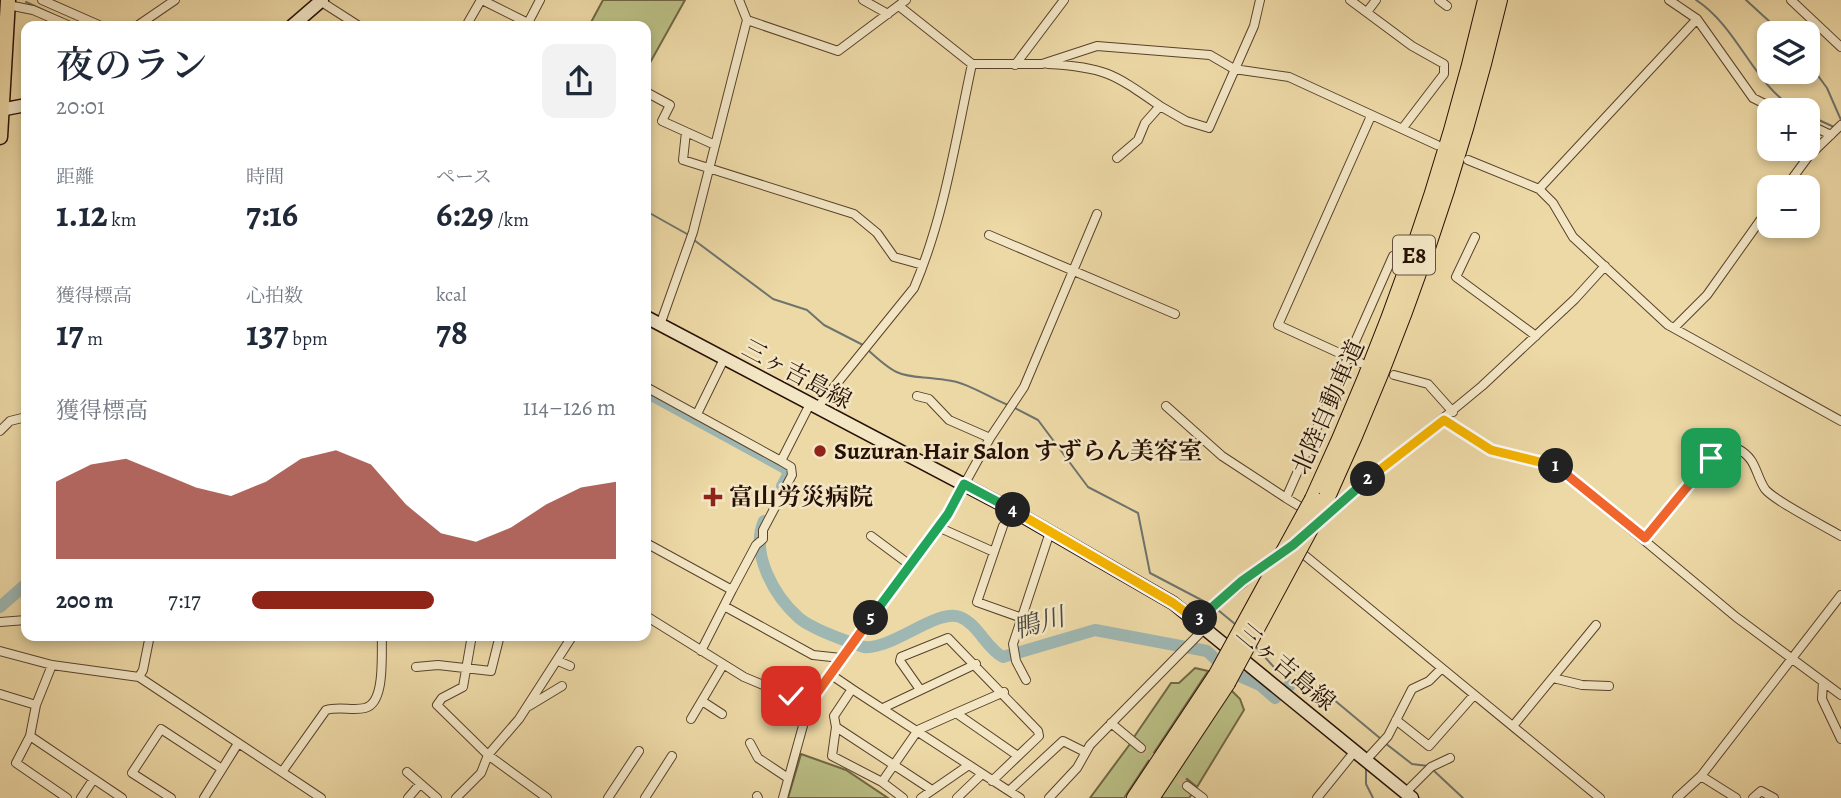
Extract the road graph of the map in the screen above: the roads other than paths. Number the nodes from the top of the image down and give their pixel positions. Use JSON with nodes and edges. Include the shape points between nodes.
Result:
{"nodes":[{"id":1,"x":42,"y":0,"type":"edge"},
{"id":2,"x":175,"y":0,"type":"edge"},
{"id":3,"x":540,"y":0,"type":"edge"},
{"id":4,"x":739,"y":0,"type":"edge"},
{"id":5,"x":863,"y":0,"type":"edge"},
{"id":6,"x":1064,"y":0,"type":"edge"},
{"id":7,"x":1260,"y":0,"type":"edge"},
{"id":8,"x":1350,"y":0,"type":"edge"},
{"id":9,"x":1376,"y":0,"type":"edge"},
{"id":10,"x":1439,"y":0,"type":"edge"},
{"id":11,"x":1486,"y":0,"type":"edge"},
{"id":12,"x":1499,"y":0,"type":"edge"},
{"id":13,"x":1669,"y":0,"type":"edge"},
{"id":14,"x":1791,"y":0,"type":"edge"},
{"id":15,"x":321,"y":1,"type":"edge"},
{"id":16,"x":485,"y":1,"type":"edge"},
{"id":17,"x":8,"y":3,"type":"edge"},
{"id":18,"x":903,"y":3,"type":"edge"},
{"id":19,"x":1447,"y":6,"type":"dead end"},
{"id":20,"x":1367,"y":12,"type":"junction"},
{"id":21,"x":888,"y":13,"type":"junction"},
{"id":22,"x":1697,"y":19,"type":"junction"},
{"id":23,"x":747,"y":20,"type":"junction"},
{"id":24,"x":58,"y":21,"type":"edge"},
{"id":25,"x":90,"y":21,"type":"edge"},
{"id":26,"x":144,"y":21,"type":"edge"},
{"id":27,"x":298,"y":21,"type":"edge"},
{"id":28,"x":351,"y":21,"type":"edge"},
{"id":29,"x":470,"y":21,"type":"edge"},
{"id":30,"x":521,"y":21,"type":"edge"},
{"id":31,"x":530,"y":21,"type":"edge"},
{"id":32,"x":1841,"y":47,"type":"edge"},
{"id":33,"x":972,"y":64,"type":"junction"},
{"id":34,"x":1042,"y":64,"type":"junction"},
{"id":35,"x":1015,"y":65,"type":"junction"},
{"id":36,"x":1234,"y":69,"type":"junction"},
{"id":37,"x":651,"y":95,"type":"edge"},
{"id":38,"x":1757,"y":100,"type":"edge"},
{"id":39,"x":21,"y":106,"type":"edge"},
{"id":40,"x":1160,"y":106,"type":"junction"},
{"id":41,"x":1,"y":110,"type":"edge"},
{"id":42,"x":1371,"y":116,"type":"junction"},
{"id":43,"x":1841,"y":125,"type":"edge"},
{"id":44,"x":1402,"y":129,"type":"junction"},
{"id":45,"x":1820,"y":130,"type":"edge"},
{"id":46,"x":686,"y":132,"type":"junction"},
{"id":47,"x":1831,"y":135,"type":"junction"},
{"id":48,"x":0,"y":137,"type":"edge"},
{"id":49,"x":715,"y":145,"type":"junction"},
{"id":50,"x":1437,"y":145,"type":"dead end"},
{"id":51,"x":1117,"y":158,"type":"dead end"},
{"id":52,"x":1468,"y":160,"type":"dead end"},
{"id":53,"x":710,"y":166,"type":"junction"},
{"id":54,"x":1795,"y":175,"type":"edge"},
{"id":55,"x":1539,"y":190,"type":"junction"},
{"id":56,"x":1097,"y":215,"type":"dead end"},
{"id":57,"x":1757,"y":225,"type":"edge"},
{"id":58,"x":989,"y":235,"type":"dead end"},
{"id":59,"x":1475,"y":237,"type":"dead end"},
{"id":60,"x":1393,"y":256,"type":"dead end"},
{"id":61,"x":923,"y":265,"type":"junction"},
{"id":62,"x":1605,"y":266,"type":"junction"},
{"id":63,"x":1074,"y":268,"type":"junction"},
{"id":64,"x":1175,"y":314,"type":"dead end"},
{"id":65,"x":651,"y":320,"type":"edge"},
{"id":66,"x":660,"y":325,"type":"junction"},
{"id":67,"x":1674,"y":328,"type":"junction"},
{"id":68,"x":1536,"y":336,"type":"junction"},
{"id":69,"x":1349,"y":358,"type":"junction"},
{"id":70,"x":724,"y":359,"type":"junction"},
{"id":71,"x":1361,"y":363,"type":"dead end"},
{"id":72,"x":1394,"y":374,"type":"dead end"},
{"id":73,"x":651,"y":390,"type":"edge"},
{"id":74,"x":917,"y":396,"type":"dead end"},
{"id":75,"x":813,"y":406,"type":"junction"},
{"id":76,"x":1166,"y":406,"type":"dead end"},
{"id":77,"x":1453,"y":412,"type":"junction"},
{"id":78,"x":696,"y":414,"type":"junction"},
{"id":79,"x":21,"y":418,"type":"edge"},
{"id":80,"x":1444,"y":420,"type":"junction"},
{"id":81,"x":1841,"y":421,"type":"edge"},
{"id":82,"x":0,"y":431,"type":"edge"},
{"id":83,"x":990,"y":438,"type":"junction"},
{"id":84,"x":781,"y":461,"type":"junction"},
{"id":85,"x":964,"y":484,"type":"junction"},
{"id":86,"x":1286,"y":498,"type":"junction"},
{"id":87,"x":1313,"y":501,"type":"junction"},
{"id":88,"x":1003,"y":526,"type":"dead end"},
{"id":89,"x":938,"y":527,"type":"junction"},
{"id":90,"x":1050,"y":532,"type":"junction"},
{"id":91,"x":871,"y":536,"type":"dead end"},
{"id":92,"x":1841,"y":536,"type":"edge"},
{"id":93,"x":1645,"y":538,"type":"junction"},
{"id":94,"x":1293,"y":545,"type":"junction"},
{"id":95,"x":651,"y":546,"type":"edge"},
{"id":96,"x":994,"y":552,"type":"junction"},
{"id":97,"x":910,"y":565,"type":"junction"},
{"id":98,"x":732,"y":590,"type":"junction"},
{"id":99,"x":1841,"y":595,"type":"edge"},
{"id":100,"x":724,"y":606,"type":"junction"},
{"id":101,"x":1022,"y":618,"type":"junction"},
{"id":102,"x":651,"y":619,"type":"edge"},
{"id":103,"x":21,"y":620,"type":"edge"},
{"id":104,"x":0,"y":622,"type":"edge"},
{"id":105,"x":1201,"y":624,"type":"junction"},
{"id":106,"x":1596,"y":625,"type":"dead end"},
{"id":107,"x":148,"y":641,"type":"edge"},
{"id":108,"x":382,"y":641,"type":"edge"},
{"id":109,"x":471,"y":641,"type":"edge"},
{"id":110,"x":498,"y":641,"type":"edge"},
{"id":111,"x":570,"y":641,"type":"edge"},
{"id":112,"x":0,"y":651,"type":"edge"},
{"id":113,"x":701,"y":652,"type":"junction"},
{"id":114,"x":841,"y":658,"type":"junction"},
{"id":115,"x":558,"y":661,"type":"junction"},
{"id":116,"x":1793,"y":661,"type":"junction"},
{"id":117,"x":976,"y":664,"type":"junction"},
{"id":118,"x":52,"y":665,"type":"junction"},
{"id":119,"x":723,"y":665,"type":"junction"},
{"id":120,"x":570,"y":666,"type":"dead end"},
{"id":121,"x":416,"y":667,"type":"dead end"},
{"id":122,"x":466,"y":668,"type":"junction"},
{"id":123,"x":1441,"y":669,"type":"junction"},
{"id":124,"x":830,"y":674,"type":"junction"},
{"id":125,"x":139,"y":677,"type":"junction"},
{"id":126,"x":1553,"y":678,"type":"junction"},
{"id":127,"x":1221,"y":679,"type":"junction"},
{"id":128,"x":1026,"y":680,"type":"dead end"},
{"id":129,"x":1823,"y":682,"type":"junction"},
{"id":130,"x":562,"y":686,"type":"dead end"},
{"id":131,"x":1609,"y":686,"type":"dead end"},
{"id":132,"x":919,"y":688,"type":"junction"},
{"id":133,"x":852,"y":689,"type":"junction"},
{"id":134,"x":1004,"y":692,"type":"junction"},
{"id":135,"x":1840,"y":692,"type":"edge"},
{"id":136,"x":0,"y":694,"type":"edge"},
{"id":137,"x":1474,"y":695,"type":"junction"},
{"id":138,"x":702,"y":701,"type":"junction"},
{"id":139,"x":809,"y":704,"type":"junction"},
{"id":140,"x":36,"y":705,"type":"junction"},
{"id":141,"x":527,"y":708,"type":"junction"},
{"id":142,"x":883,"y":708,"type":"junction"},
{"id":143,"x":956,"y":713,"type":"junction"},
{"id":144,"x":722,"y":714,"type":"dead end"},
{"id":145,"x":691,"y":719,"type":"dead end"},
{"id":146,"x":1395,"y":720,"type":"junction"},
{"id":147,"x":1111,"y":723,"type":"junction"},
{"id":148,"x":1513,"y":726,"type":"junction"},
{"id":149,"x":836,"y":727,"type":"junction"},
{"id":150,"x":918,"y":730,"type":"junction"},
{"id":151,"x":30,"y":736,"type":"junction"},
{"id":152,"x":1841,"y":739,"type":"edge"},
{"id":153,"x":750,"y":743,"type":"dead end"},
{"id":154,"x":237,"y":745,"type":"junction"},
{"id":155,"x":1141,"y":748,"type":"tunnel mouth"},
{"id":156,"x":639,"y":751,"type":"dead end"},
{"id":157,"x":1355,"y":751,"type":"junction"},
{"id":158,"x":1085,"y":752,"type":"junction"},
{"id":159,"x":488,"y":755,"type":"junction"},
{"id":160,"x":1018,"y":756,"type":"junction"},
{"id":161,"x":672,"y":757,"type":"dead end"},
{"id":162,"x":1450,"y":758,"type":"dead end"},
{"id":163,"x":1366,"y":761,"type":"junction"},
{"id":164,"x":893,"y":765,"type":"junction"},
{"id":165,"x":969,"y":765,"type":"junction"},
{"id":166,"x":222,"y":769,"type":"junction"},
{"id":167,"x":282,"y":772,"type":"junction"},
{"id":168,"x":407,"y":772,"type":"dead end"},
{"id":169,"x":982,"y":774,"type":"junction"},
{"id":170,"x":1701,"y":776,"type":"junction"},
{"id":171,"x":788,"y":778,"type":"junction"},
{"id":172,"x":93,"y":779,"type":"junction"},
{"id":173,"x":992,"y":781,"type":"junction"},
{"id":174,"x":882,"y":782,"type":"junction"},
{"id":175,"x":420,"y":784,"type":"junction"},
{"id":176,"x":1187,"y":786,"type":"tunnel mouth"},
{"id":177,"x":932,"y":790,"type":"junction"},
{"id":178,"x":1009,"y":791,"type":"junction"},
{"id":179,"x":1193,"y":795,"type":"edge"},
{"id":180,"x":1409,"y":795,"type":"edge"},
{"id":181,"x":67,"y":798,"type":"edge"},
{"id":182,"x":81,"y":798,"type":"edge"},
{"id":183,"x":122,"y":798,"type":"edge"},
{"id":184,"x":171,"y":798,"type":"edge"},
{"id":185,"x":204,"y":798,"type":"edge"},
{"id":186,"x":321,"y":798,"type":"edge"},
{"id":187,"x":408,"y":798,"type":"edge"},
{"id":188,"x":437,"y":798,"type":"edge"},
{"id":189,"x":456,"y":798,"type":"edge"},
{"id":190,"x":547,"y":798,"type":"edge"},
{"id":191,"x":608,"y":798,"type":"edge"},
{"id":192,"x":645,"y":798,"type":"edge"},
{"id":193,"x":783,"y":798,"type":"edge"},
{"id":194,"x":903,"y":798,"type":"edge"},
{"id":195,"x":922,"y":798,"type":"edge"},
{"id":196,"x":957,"y":798,"type":"edge"},
{"id":197,"x":1020,"y":798,"type":"edge"},
{"id":198,"x":1049,"y":798,"type":"edge"},
{"id":199,"x":1135,"y":798,"type":"edge"},
{"id":200,"x":1151,"y":798,"type":"edge"},
{"id":201,"x":1203,"y":798,"type":"edge"},
{"id":202,"x":1317,"y":798,"type":"edge"},
{"id":203,"x":1600,"y":798,"type":"edge"},
{"id":204,"x":1677,"y":798,"type":"edge"},
{"id":205,"x":1736,"y":798,"type":"edge"},
{"id":206,"x":1753,"y":798,"type":"edge"},
{"id":207,"x":1774,"y":798,"type":"edge"}],
"edges":[{"from":1,"to":25,"type":"street"},
{"from":2,"to":26,"type":"street"},
{"from":3,"to":31,"type":"street"},
{"from":4,"to":23,"type":"street"},
{"from":5,"to":21,"type":"street"},
{"from":6,"to":35,"type":"street"},
{"from":7,"to":36,"type":"street","via":[[1254,26]]},
{"from":8,"to":20,"type":"street"},
{"from":9,"to":20,"type":"street"},
{"from":10,"to":19,"type":"street"},
{"from":11,"to":87,"type":"highway","name":"北陸自動車道","number":"E8","via":[[1451,138],[1415,253]]},
{"from":12,"to":87,"type":"highway","name":"北陸自動車道","number":"E8","via":[[1465,136],[1426,257],[1380,379]]},
{"from":13,"to":22,"type":"street"},
{"from":14,"to":32,"type":"street"},
{"from":15,"to":27,"type":"main road"},
{"from":15,"to":28,"type":"street"},
{"from":16,"to":29,"type":"street"},
{"from":16,"to":30,"type":"street"},
{"from":17,"to":24,"type":"street"},
{"from":17,"to":41,"type":"highway"},
{"from":18,"to":21,"type":"street"},
{"from":18,"to":33,"type":"street"},
{"from":20,"to":44,"type":"street","via":[[1444,64],[1444,74]]},
{"from":21,"to":23,"type":"street","via":[[838,51]]},
{"from":22,"to":38,"type":"street"},
{"from":22,"to":55,"type":"street"},
{"from":23,"to":49,"type":"street"},
{"from":33,"to":35,"type":"street"},
{"from":33,"to":61,"type":"street"},
{"from":34,"to":35,"type":"street"},
{"from":34,"to":36,"type":"street","via":[[1097,46],[1210,55]]},
{"from":34,"to":40,"type":"street","via":[[1109,72]]},
{"from":36,"to":40,"type":"street","via":[[1209,128]]},
{"from":36,"to":42,"type":"street","via":[[1289,77]]},
{"from":37,"to":46,"type":"street","via":[[670,105],[662,121]]},
{"from":39,"to":41,"type":"main road"},
{"from":40,"to":51,"type":"street","via":[[1138,140]]},
{"from":41,"to":48,"type":"highway"},
{"from":42,"to":44,"type":"street"},
{"from":42,"to":69,"type":"street","via":[[1278,325]]},
{"from":43,"to":47,"type":"street"},
{"from":44,"to":50,"type":"street"},
{"from":45,"to":47,"type":"street"},
{"from":46,"to":49,"type":"street"},
{"from":46,"to":53,"type":"street","via":[[683,160]]},
{"from":47,"to":54,"type":"street"},
{"from":49,"to":53,"type":"street"},
{"from":52,"to":55,"type":"street"},
{"from":53,"to":61,"type":"street","via":[[854,214],[877,233],[894,257]]},
{"from":53,"to":66,"type":"street","via":[[693,232]]},
{"from":55,"to":62,"type":"street","via":[[1553,203],[1573,237]]},
{"from":56,"to":63,"type":"street"},
{"from":57,"to":67,"type":"street","via":[[1707,295]]},
{"from":58,"to":63,"type":"street"},
{"from":59,"to":68,"type":"street","via":[[1456,277]]},
{"from":60,"to":69,"type":"street"},
{"from":61,"to":75,"type":"street","via":[[899,308]]},
{"from":62,"to":67,"type":"street"},
{"from":62,"to":68,"type":"street"},
{"from":63,"to":64,"type":"street"},
{"from":63,"to":83,"type":"street","via":[[1024,387]]},
{"from":65,"to":66,"type":"main road","name":"三ヶ吉島線"},
{"from":66,"to":70,"type":"main road","name":"三ヶ吉島線"},
{"from":67,"to":81,"type":"street"},
{"from":68,"to":77,"type":"street"},
{"from":69,"to":71,"type":"street"},
{"from":69,"to":86,"type":"street"},
{"from":70,"to":75,"type":"main road","name":"三ヶ吉島線"},
{"from":70,"to":78,"type":"street"},
{"from":72,"to":77,"type":"street","via":[[1428,384]]},
{"from":73,"to":78,"type":"street"},
{"from":74,"to":83,"type":"street","via":[[929,399],[949,420]]},
{"from":75,"to":84,"type":"street"},
{"from":75,"to":85,"type":"main road","name":"三ヶ吉島線"},
{"from":76,"to":86,"type":"street","via":[[1222,456]]},
{"from":77,"to":80,"type":"street"},
{"from":78,"to":84,"type":"street"},
{"from":79,"to":82,"type":"street"},
{"from":80,"to":93,"type":"street","via":[[1491,450],[1555,465]]},
{"from":80,"to":94,"type":"street","via":[[1341,500]]},
{"from":83,"to":85,"type":"street"},
{"from":84,"to":98,"type":"street","via":[[791,467],[792,475]]},
{"from":85,"to":89,"type":"street"},
{"from":85,"to":90,"type":"main road","name":"三ヶ吉島線"},
{"from":86,"to":87,"type":"street"},
{"from":87,"to":127,"type":"highway","name":"北陸自動車道","number":"E8","bridge":true},
{"from":88,"to":96,"type":"street"},
{"from":89,"to":96,"type":"street"},
{"from":89,"to":97,"type":"street"},
{"from":90,"to":101,"type":"street"},
{"from":90,"to":105,"type":"main road","name":"三ヶ吉島線"},
{"from":91,"to":97,"type":"street"},
{"from":92,"to":93,"type":"street","via":[[1766,491],[1748,454],[1738,449],[1727,460],[1711,458]]},
{"from":93,"to":116,"type":"street"},
{"from":94,"to":105,"type":"street","via":[[1242,581]]},
{"from":94,"to":123,"type":"street"},
{"from":95,"to":98,"type":"street"},
{"from":96,"to":101,"type":"street","via":[[977,602]]},
{"from":97,"to":114,"type":"street"},
{"from":98,"to":100,"type":"street"},
{"from":99,"to":116,"type":"street"},
{"from":100,"to":113,"type":"street"},
{"from":100,"to":114,"type":"street","via":[[813,656]]},
{"from":101,"to":128,"type":"street","via":[[1013,651]]},
{"from":102,"to":113,"type":"street"},
{"from":103,"to":104,"type":"street"},
{"from":105,"to":147,"type":"street"},
{"from":105,"to":157,"type":"main road","name":"三ヶ吉島線"},
{"from":106,"to":126,"type":"street"},
{"from":107,"to":125,"type":"street"},
{"from":108,"to":167,"type":"street","via":[[380,692],[375,701],[366,708],[326,710]]},
{"from":109,"to":122,"type":"street"},
{"from":110,"to":122,"type":"street","via":[[491,671]]},
{"from":111,"to":115,"type":"street"},
{"from":112,"to":118,"type":"street"},
{"from":113,"to":119,"type":"street"},
{"from":114,"to":124,"type":"street"},
{"from":115,"to":120,"type":"street"},
{"from":115,"to":141,"type":"street"},
{"from":116,"to":129,"type":"street"},
{"from":116,"to":170,"type":"street"},
{"from":117,"to":132,"type":"street"},
{"from":117,"to":132,"type":"street","via":[[948,638],[901,657]]},
{"from":117,"to":134,"type":"street"},
{"from":118,"to":125,"type":"street"},
{"from":118,"to":140,"type":"street"},
{"from":119,"to":138,"type":"street"},
{"from":119,"to":139,"type":"street"},
{"from":121,"to":122,"type":"street"},
{"from":122,"to":159,"type":"street","via":[[460,691],[437,705]]},
{"from":123,"to":137,"type":"street"},
{"from":123,"to":146,"type":"street","via":[[1412,688]]},
{"from":124,"to":133,"type":"street"},
{"from":124,"to":139,"type":"street"},
{"from":125,"to":154,"type":"street"},
{"from":126,"to":131,"type":"street"},
{"from":126,"to":148,"type":"street"},
{"from":127,"to":199,"type":"highway","name":"北陸自動車道","number":"E8"},
{"from":127,"to":200,"type":"highway","name":"北陸自動車道","number":"E8"},
{"from":129,"to":135,"type":"street"},
{"from":129,"to":152,"type":"street","via":[[1822,699]]},
{"from":130,"to":141,"type":"street"},
{"from":132,"to":142,"type":"street"},
{"from":133,"to":142,"type":"street"},
{"from":133,"to":149,"type":"street","via":[[834,716]]},
{"from":134,"to":143,"type":"street"},
{"from":134,"to":160,"type":"street","via":[[1038,731],[1039,736]]},
{"from":136,"to":140,"type":"street"},
{"from":137,"to":146,"type":"street","via":[[1429,746]]},
{"from":137,"to":148,"type":"street"},
{"from":138,"to":144,"type":"street"},
{"from":138,"to":145,"type":"street"},
{"from":139,"to":171,"type":"street"},
{"from":140,"to":151,"type":"street"},
{"from":141,"to":159,"type":"street"},
{"from":142,"to":150,"type":"street"},
{"from":143,"to":150,"type":"street"},
{"from":143,"to":160,"type":"street"},
{"from":146,"to":163,"type":"street","via":[[1388,736]]},
{"from":147,"to":155,"type":"street"},
{"from":147,"to":158,"type":"street"},
{"from":148,"to":203,"type":"street"},
{"from":149,"to":164,"type":"street"},
{"from":149,"to":174,"type":"street","via":[[832,756]]},
{"from":150,"to":164,"type":"street"},
{"from":150,"to":165,"type":"street"},
{"from":151,"to":172,"type":"street"},
{"from":151,"to":181,"type":"street","via":[[16,763]]},
{"from":153,"to":171,"type":"street","via":[[758,758]]},
{"from":154,"to":166,"type":"street"},
{"from":154,"to":167,"type":"street"},
{"from":156,"to":191,"type":"street"},
{"from":157,"to":163,"type":"main road","name":"三ヶ吉島線"},
{"from":157,"to":202,"type":"street"},
{"from":158,"to":178,"type":"street","via":[[1063,741]]},
{"from":158,"to":198,"type":"street"},
{"from":159,"to":189,"type":"street","via":[[481,773]]},
{"from":159,"to":190,"type":"street"},
{"from":160,"to":173,"type":"street"},
{"from":161,"to":192,"type":"street"},
{"from":162,"to":180,"type":"street","via":[[1431,767]]},
{"from":163,"to":180,"type":"main road","name":"三ヶ吉島線"},
{"from":164,"to":174,"type":"street"},
{"from":164,"to":177,"type":"street"},
{"from":165,"to":169,"type":"street"},
{"from":165,"to":177,"type":"street"},
{"from":166,"to":184,"type":"street","via":[[160,729],[132,773]]},
{"from":166,"to":185,"type":"street"},
{"from":167,"to":186,"type":"street"},
{"from":168,"to":175,"type":"street"},
{"from":169,"to":173,"type":"street"},
{"from":169,"to":196,"type":"street"},
{"from":170,"to":204,"type":"street"},
{"from":170,"to":205,"type":"street"},
{"from":171,"to":193,"type":"street"},
{"from":172,"to":182,"type":"street"},
{"from":172,"to":183,"type":"street"},
{"from":173,"to":178,"type":"street"},
{"from":174,"to":194,"type":"street"},
{"from":175,"to":187,"type":"street"},
{"from":175,"to":188,"type":"street"},
{"from":176,"to":179,"type":"street"},
{"from":177,"to":195,"type":"street"},
{"from":178,"to":197,"type":"street"},
{"from":179,"to":201,"type":"street"},
{"from":206,"to":207,"type":"street","via":[[1761,791]]}]}
